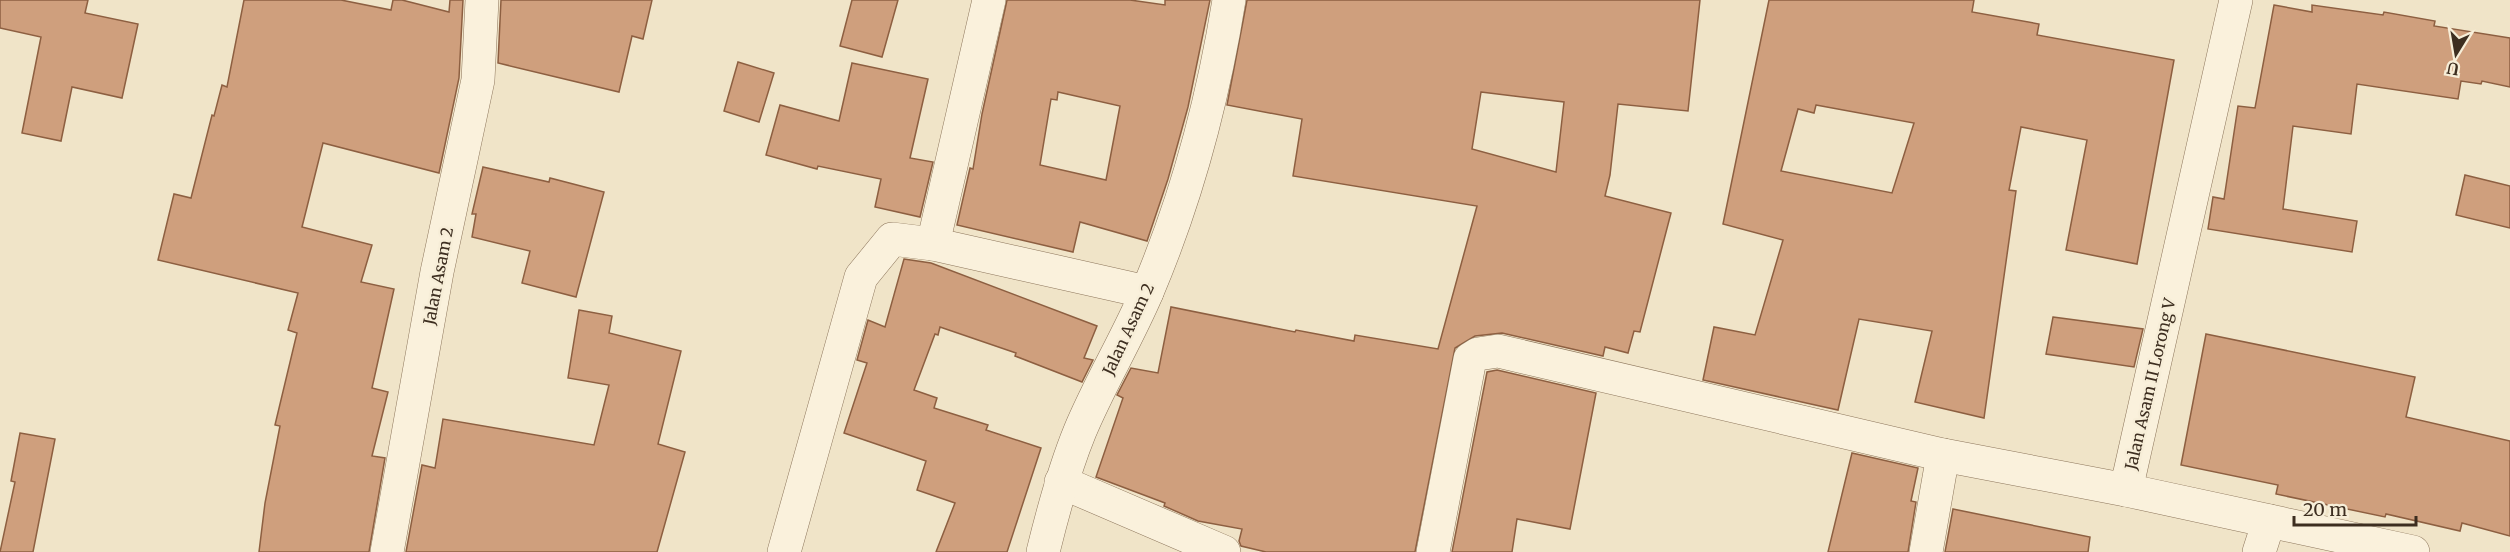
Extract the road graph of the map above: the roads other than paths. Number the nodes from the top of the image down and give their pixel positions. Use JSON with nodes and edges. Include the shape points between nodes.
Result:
{"nodes":[{"id":1,"x":482,"y":0,"type":"edge"},
{"id":2,"x":989,"y":0,"type":"edge"},
{"id":3,"x":1229,"y":0,"type":"edge"},
{"id":4,"x":2236,"y":0,"type":"edge"},
{"id":5,"x":933,"y":244,"type":"junction"},
{"id":6,"x":1147,"y":292,"type":"junction"},
{"id":7,"x":1943,"y":455,"type":"junction"},
{"id":8,"x":1061,"y":482,"type":"junction"},
{"id":9,"x":2126,"y":490,"type":"junction"},
{"id":10,"x":2269,"y":521,"type":"junction"},
{"id":11,"x":387,"y":552,"type":"edge"},
{"id":12,"x":784,"y":552,"type":"edge"},
{"id":13,"x":1043,"y":552,"type":"edge"},
{"id":14,"x":1224,"y":552,"type":"edge"},
{"id":15,"x":1433,"y":552,"type":"edge"},
{"id":16,"x":1926,"y":552,"type":"edge"},
{"id":17,"x":2259,"y":552,"type":"edge"},
{"id":18,"x":2413,"y":552,"type":"edge"}],
"edges":[{"from":1,"to":11,"type":"street","name":"Jalan Asam 2","via":[[478,80],[437,272]]},
{"from":2,"to":5,"type":"street"},
{"from":3,"to":6,"type":"street","name":"Jalan Asam 2","via":[[1218,64],[1183,198]]},
{"from":4,"to":9,"type":"street","name":"Jalan Asam II Lorong V"},
{"from":5,"to":6,"type":"street"},
{"from":5,"to":12,"type":"street","via":[[892,239],[861,277]]},
{"from":6,"to":8,"type":"street","name":"Jalan Asam 2","via":[[1081,430]]},
{"from":7,"to":9,"type":"street","name":"Jalan Asam II Lorong V"},
{"from":7,"to":15,"type":"street","name":"Jalan Asam II Lorong V","via":[[1498,351],[1487,352],[1470,359]]},
{"from":7,"to":16,"type":"street"},
{"from":8,"to":13,"type":"street","name":"Jalan Asam 2"},
{"from":8,"to":14,"type":"street"},
{"from":9,"to":10,"type":"street"},
{"from":10,"to":17,"type":"street"},
{"from":10,"to":18,"type":"street"}]}
